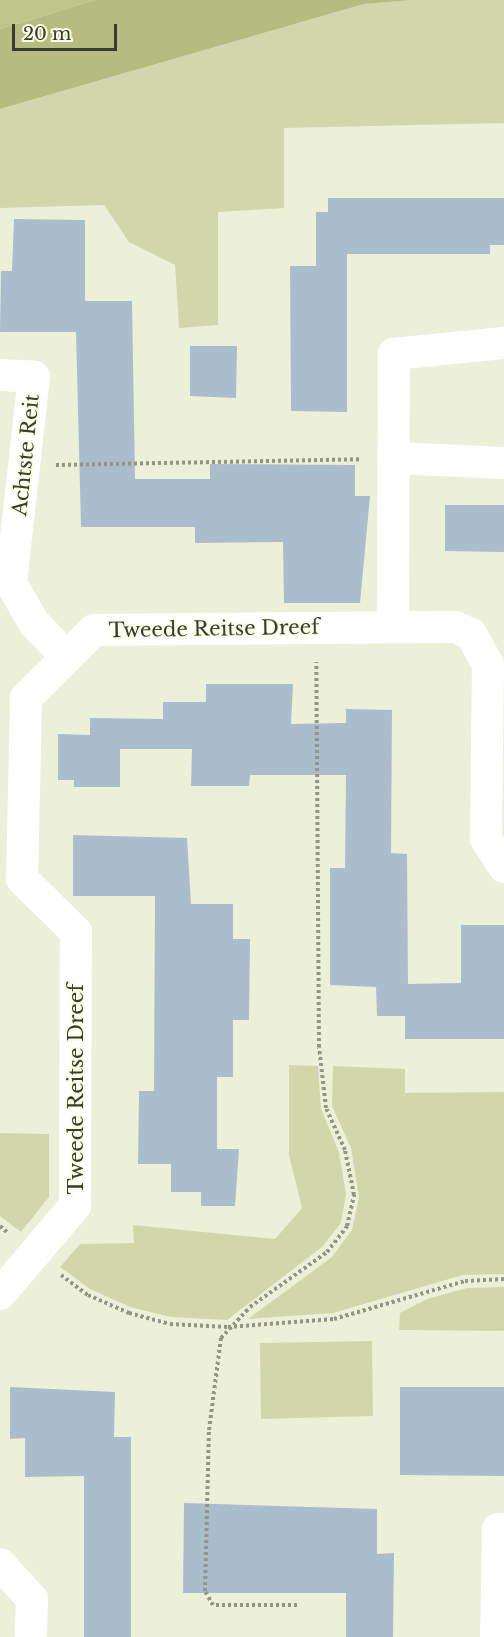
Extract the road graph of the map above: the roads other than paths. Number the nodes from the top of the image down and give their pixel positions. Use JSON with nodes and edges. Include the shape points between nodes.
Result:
{"nodes":[{"id":1,"x":504,"y":343,"type":"edge"},
{"id":2,"x":0,"y":375,"type":"edge"},
{"id":3,"x":397,"y":458,"type":"junction"},
{"id":4,"x":504,"y":463,"type":"edge"},
{"id":5,"x":393,"y":627,"type":"junction"},
{"id":6,"x":67,"y":657,"type":"junction"},
{"id":7,"x":12,"y":764,"type":"edge"},
{"id":8,"x":504,"y":867,"type":"edge"},
{"id":9,"x":0,"y":1294,"type":"edge"},
{"id":10,"x":504,"y":1529,"type":"edge"},
{"id":11,"x":0,"y":1564,"type":"edge"},
{"id":12,"x":31,"y":1637,"type":"edge"},
{"id":13,"x":496,"y":1637,"type":"edge"}],
"edges":[{"from":1,"to":3,"type":"street","via":[[394,354]]},
{"from":2,"to":6,"type":"street","name":"Achtste Reit","via":[[34,377],[11,583],[34,623]]},
{"from":3,"to":4,"type":"street"},
{"from":3,"to":5,"type":"street"},
{"from":5,"to":6,"type":"street","name":"Tweede Reitse Dreef","via":[[94,630]]},
{"from":5,"to":8,"type":"street","name":"Tweede Reitse Dreef","via":[[455,627],[481,646],[488,665],[486,839]]},
{"from":6,"to":7,"type":"street","name":"Tweede Reitse Dreef","via":[[26,698]]},
{"from":7,"to":9,"type":"street","name":"Tweede Reitse Dreef","via":[[22,879],[76,932],[75,1206]]},
{"from":10,"to":13,"type":"street","via":[[498,1529]]},
{"from":11,"to":12,"type":"street","via":[[32,1599]]}]}
